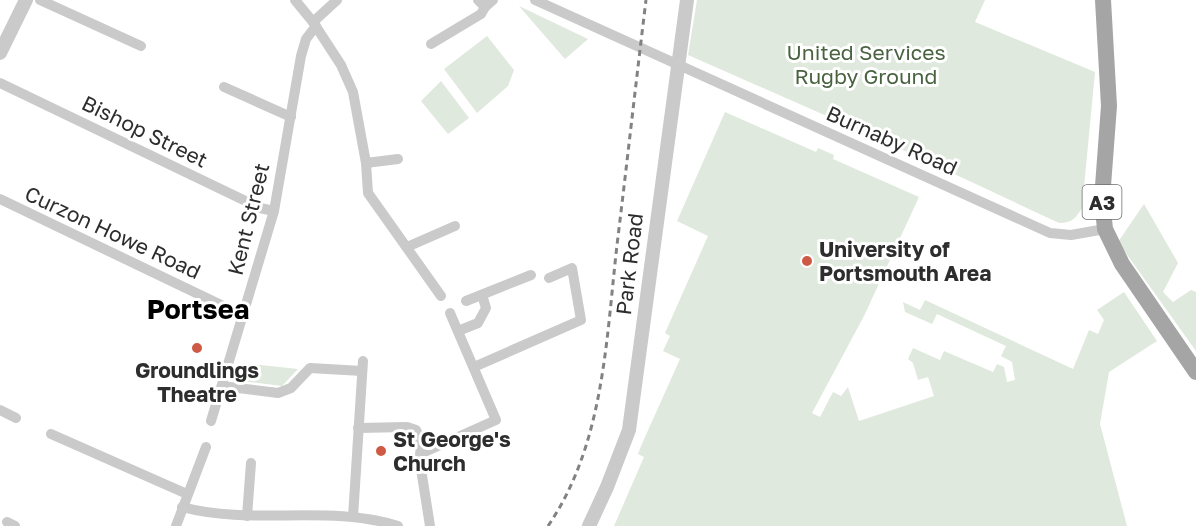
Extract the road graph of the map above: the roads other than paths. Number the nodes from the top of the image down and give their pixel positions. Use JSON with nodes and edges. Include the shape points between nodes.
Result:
{"nodes":[{"id":1,"x":26,"y":0,"type":"edge"},
{"id":2,"x":40,"y":0,"type":"edge"},
{"id":3,"x":295,"y":0,"type":"edge"},
{"id":4,"x":338,"y":0,"type":"edge"},
{"id":5,"x":536,"y":0,"type":"edge"},
{"id":6,"x":687,"y":0,"type":"edge"},
{"id":7,"x":486,"y":2,"type":"edge"},
{"id":8,"x":1103,"y":2,"type":"edge"},
{"id":9,"x":314,"y":24,"type":"junction"},
{"id":10,"x":431,"y":44,"type":"dead end"},
{"id":11,"x":141,"y":46,"type":"dead end"},
{"id":12,"x":0,"y":53,"type":"edge"},
{"id":13,"x":676,"y":65,"type":"junction"},
{"id":14,"x":0,"y":83,"type":"edge"},
{"id":15,"x":224,"y":87,"type":"dead end"},
{"id":16,"x":291,"y":117,"type":"junction"},
{"id":17,"x":398,"y":159,"type":"dead end"},
{"id":18,"x":366,"y":163,"type":"junction"},
{"id":19,"x":0,"y":200,"type":"edge"},
{"id":20,"x":274,"y":211,"type":"junction"},
{"id":21,"x":455,"y":226,"type":"dead end"},
{"id":22,"x":1105,"y":229,"type":"junction"},
{"id":23,"x":407,"y":247,"type":"junction"},
{"id":24,"x":531,"y":275,"type":"dead end"},
{"id":25,"x":549,"y":278,"type":"dead end"},
{"id":26,"x":482,"y":295,"type":"junction"},
{"id":27,"x":441,"y":296,"type":"dead end"},
{"id":28,"x":466,"y":301,"type":"dead end"},
{"id":29,"x":450,"y":313,"type":"dead end"},
{"id":30,"x":242,"y":315,"type":"junction"},
{"id":31,"x":458,"y":331,"type":"junction"},
{"id":32,"x":474,"y":367,"type":"junction"},
{"id":33,"x":1196,"y":372,"type":"edge"},
{"id":34,"x":222,"y":386,"type":"junction"},
{"id":35,"x":0,"y":410,"type":"edge"},
{"id":36,"x":16,"y":418,"type":"dead end"},
{"id":37,"x":211,"y":421,"type":"dead end"},
{"id":38,"x":358,"y":428,"type":"junction"},
{"id":39,"x":51,"y":434,"type":"dead end"},
{"id":40,"x":206,"y":447,"type":"dead end"},
{"id":41,"x":420,"y":454,"type":"junction"},
{"id":42,"x":251,"y":463,"type":"dead end"},
{"id":43,"x":187,"y":494,"type":"junction"},
{"id":44,"x":183,"y":507,"type":"junction"},
{"id":45,"x":248,"y":516,"type":"junction"},
{"id":46,"x":353,"y":517,"type":"junction"},
{"id":47,"x":224,"y":521,"type":"edge"},
{"id":48,"x":176,"y":526,"type":"edge"},
{"id":49,"x":398,"y":526,"type":"edge"},
{"id":50,"x":430,"y":526,"type":"edge"},
{"id":51,"x":589,"y":526,"type":"edge"}],
"edges":[{"from":1,"to":12,"type":"street"},
{"from":2,"to":11,"type":"street"},
{"from":3,"to":9,"type":"street"},
{"from":4,"to":9,"type":"street"},
{"from":5,"to":13,"type":"street","name":"Burnaby Road"},
{"from":6,"to":13,"type":"street","name":"Park Road"},
{"from":7,"to":10,"type":"street","via":[[481,14]]},
{"from":8,"to":22,"type":"main road","number":"A3","via":[[1109,106],[1102,199]]},
{"from":9,"to":16,"type":"street","name":"Kent Street","via":[[301,56]]},
{"from":9,"to":18,"type":"street","via":[[341,65],[353,92]]},
{"from":13,"to":22,"type":"street","name":"Burnaby Road","via":[[1050,233],[1071,236]]},
{"from":13,"to":51,"type":"street","name":"Park Road","via":[[629,430]]},
{"from":14,"to":20,"type":"street","name":"Bishop Street","via":[[260,208]]},
{"from":15,"to":16,"type":"street"},
{"from":16,"to":20,"type":"street","name":"Kent Street"},
{"from":17,"to":18,"type":"street"},
{"from":18,"to":23,"type":"street","via":[[368,193]]},
{"from":19,"to":30,"type":"street","name":"Curzon Howe Road"},
{"from":20,"to":30,"type":"street","name":"Kent Street"},
{"from":21,"to":23,"type":"street"},
{"from":22,"to":33,"type":"main road","number":"A3","via":[[1122,264]]},
{"from":23,"to":27,"type":"street"},
{"from":24,"to":26,"type":"street"},
{"from":25,"to":32,"type":"street","via":[[572,268],[581,320]]},
{"from":26,"to":28,"type":"street"},
{"from":26,"to":31,"type":"street","via":[[486,308],[478,323]]},
{"from":29,"to":31,"type":"street"},
{"from":30,"to":34,"type":"street","name":"Kent Street"},
{"from":31,"to":32,"type":"street"},
{"from":32,"to":41,"type":"street","via":[[496,420]]},
{"from":34,"to":37,"type":"street","name":"Kent Street"},
{"from":34,"to":38,"type":"street","via":[[278,393],[291,388],[310,368],[363,366]]},
{"from":35,"to":36,"type":"street"},
{"from":38,"to":41,"type":"street","via":[[416,430]]},
{"from":38,"to":46,"type":"street"},
{"from":39,"to":43,"type":"street"},
{"from":40,"to":43,"type":"street"},
{"from":41,"to":50,"type":"street"},
{"from":42,"to":45,"type":"street"},
{"from":43,"to":44,"type":"street"},
{"from":44,"to":47,"type":"street"},
{"from":44,"to":48,"type":"street"},
{"from":45,"to":46,"type":"street"},
{"from":45,"to":47,"type":"street"},
{"from":46,"to":49,"type":"street"}]}
